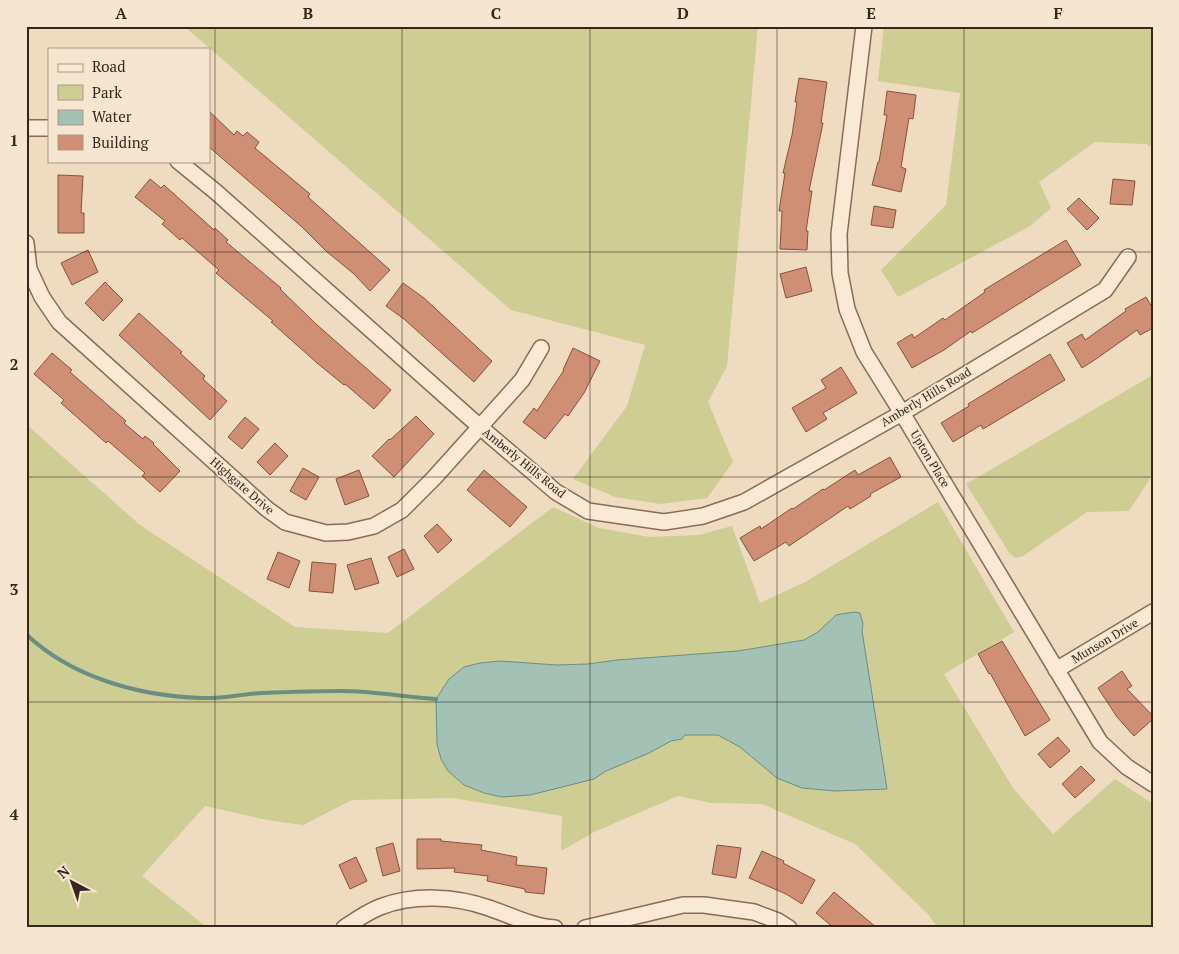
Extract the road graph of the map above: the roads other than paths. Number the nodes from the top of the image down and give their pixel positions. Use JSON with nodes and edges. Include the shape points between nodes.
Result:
{"nodes":[{"id":1,"x":864,"y":26,"type":"edge"},
{"id":2,"x":26,"y":128,"type":"edge"},
{"id":3,"x":48,"y":128,"type":"edge"},
{"id":4,"x":179,"y":162,"type":"edge"},
{"id":5,"x":26,"y":243,"type":"edge"},
{"id":6,"x":1128,"y":257,"type":"dead end"},
{"id":7,"x":541,"y":348,"type":"dead end"},
{"id":8,"x":902,"y":412,"type":"junction"},
{"id":9,"x":480,"y":427,"type":"junction"},
{"id":10,"x":1153,"y":612,"type":"edge"},
{"id":11,"x":1056,"y":670,"type":"junction"},
{"id":12,"x":1153,"y":784,"type":"edge"},
{"id":13,"x":344,"y":928,"type":"edge"},
{"id":14,"x":555,"y":928,"type":"edge"},
{"id":15,"x":585,"y":928,"type":"edge"},
{"id":16,"x":789,"y":928,"type":"edge"}],
"edges":[{"from":1,"to":8,"type":"street","name":"Upton Place","via":[[839,234],[840,273],[847,309],[864,352]]},
{"from":2,"to":3,"type":"street"},
{"from":4,"to":9,"type":"street","name":"Amberly Hills Road"},
{"from":5,"to":9,"type":"street","name":"Highgate Drive","via":[[29,269],[59,322],[285,522],[326,533],[374,526],[402,510]]},
{"from":6,"to":8,"type":"street","name":"Amberly Hills Road","via":[[1105,290]]},
{"from":7,"to":9,"type":"street","name":"Highgate Drive","via":[[522,380]]},
{"from":8,"to":9,"type":"street","name":"Amberly Hills Road","via":[[744,502],[703,516],[664,522],[588,511],[556,492]]},
{"from":8,"to":11,"type":"street","name":"Upton Place"},
{"from":10,"to":11,"type":"street","name":"Munson Drive"},
{"from":11,"to":12,"type":"street","name":"Upton Place","via":[[1100,742],[1126,767]]},
{"from":13,"to":14,"type":"street","via":[[380,907],[411,898],[463,901]]},
{"from":15,"to":16,"type":"street","via":[[683,905],[754,912]]}]}
